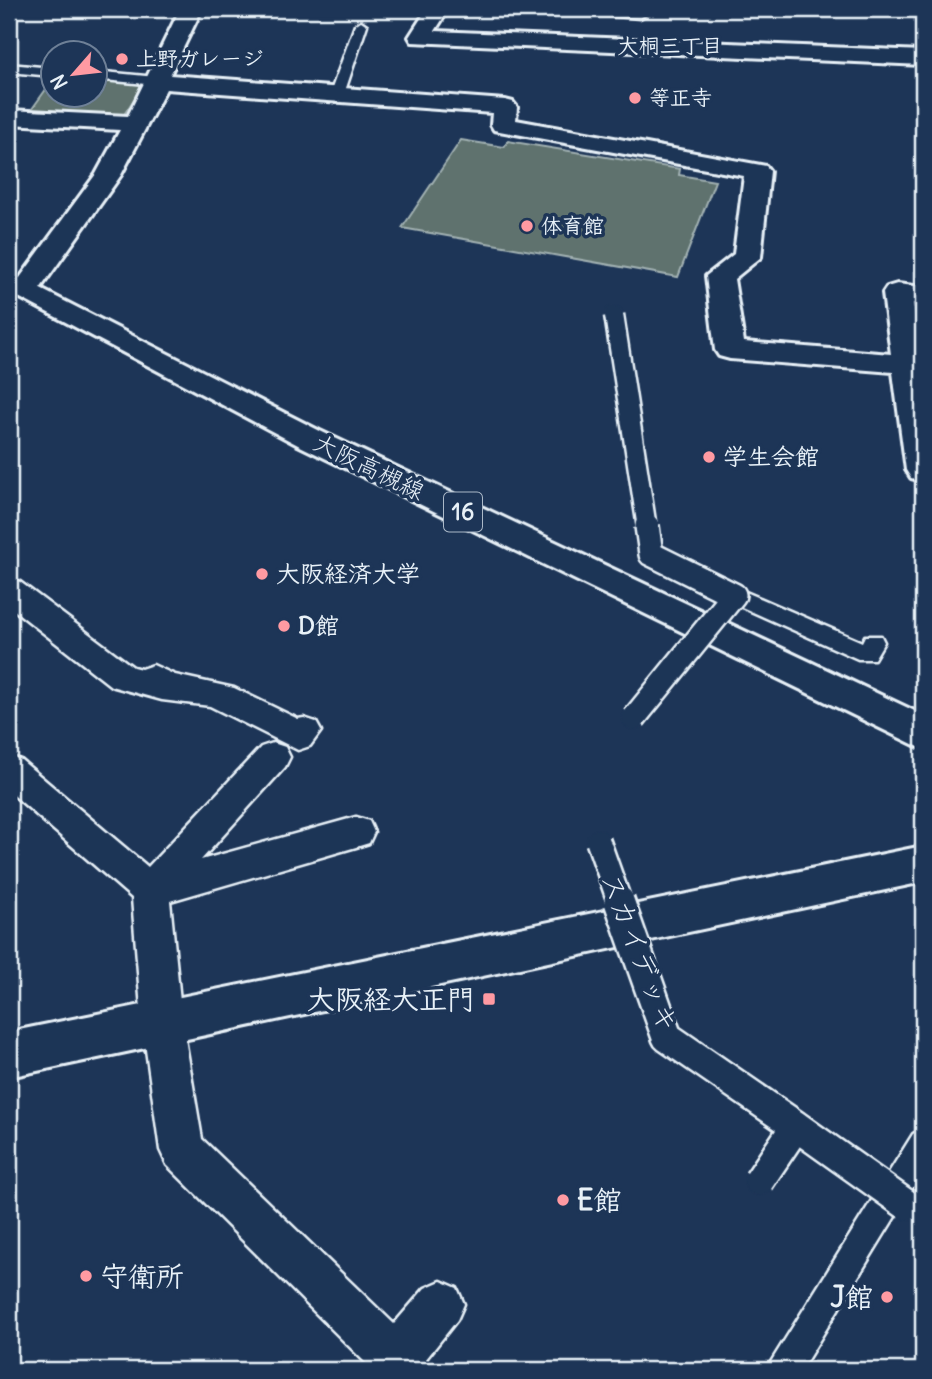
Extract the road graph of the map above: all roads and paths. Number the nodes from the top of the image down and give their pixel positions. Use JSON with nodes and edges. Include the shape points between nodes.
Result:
{"nodes":[{"id":1,"x":191,"y":9,"type":"edge"},
{"id":2,"x":438,"y":9,"type":"edge"},
{"id":3,"x":591,"y":10,"type":"edge"},
{"id":4,"x":361,"y":25,"type":"dead end"},
{"id":5,"x":637,"y":26,"type":"edge"},
{"id":6,"x":923,"y":58,"type":"edge"},
{"id":7,"x":9,"y":68,"type":"edge"},
{"id":8,"x":38,"y":71,"type":"edge"},
{"id":9,"x":108,"y":76,"type":"edge"},
{"id":10,"x":156,"y":81,"type":"junction"},
{"id":11,"x":337,"y":94,"type":"junction"},
{"id":12,"x":9,"y":117,"type":"edge"},
{"id":13,"x":135,"y":124,"type":"junction"},
{"id":14,"x":17,"y":285,"type":"edge"},
{"id":15,"x":923,"y":296,"type":"edge"},
{"id":16,"x":614,"y":315,"type":"dead end"},
{"id":17,"x":907,"y":364,"type":"junction"},
{"id":18,"x":923,"y":470,"type":"edge"},
{"id":19,"x":9,"y":590,"type":"edge"},
{"id":20,"x":734,"y":596,"type":"junction"},
{"id":21,"x":873,"y":642,"type":"dead end"},
{"id":22,"x":634,"y":718,"type":"dead end"},
{"id":23,"x":304,"y":731,"type":"dead end"},
{"id":24,"x":923,"y":733,"type":"edge"},
{"id":25,"x":273,"y":757,"type":"dead end"},
{"id":26,"x":9,"y":771,"type":"edge"},
{"id":27,"x":356,"y":832,"type":"dead end"},
{"id":28,"x":597,"y":841,"type":"dead end"},
{"id":29,"x":923,"y":864,"type":"edge"},
{"id":30,"x":150,"y":891,"type":"junction"},
{"id":31,"x":162,"y":1021,"type":"junction"},
{"id":32,"x":9,"y":1055,"type":"edge"},
{"id":33,"x":796,"y":1126,"type":"junction"},
{"id":34,"x":923,"y":1144,"type":"edge"},
{"id":35,"x":759,"y":1181,"type":"dead end"},
{"id":36,"x":907,"y":1205,"type":"dead end"},
{"id":37,"x":441,"y":1304,"type":"dead end"},
{"id":38,"x":402,"y":1365,"type":"edge"},
{"id":39,"x":782,"y":1370,"type":"edge"}],
"edges":[{"from":1,"to":10,"type":"street"},
{"from":2,"to":5,"type":"street","via":[[419,37]]},
{"from":3,"to":5,"type":"lane"},
{"from":4,"to":11,"type":"lane"},
{"from":5,"to":6,"type":"street","via":[[753,47]]},
{"from":7,"to":8,"type":"lane"},
{"from":9,"to":10,"type":"lane"},
{"from":10,"to":11,"type":"street"},
{"from":10,"to":13,"type":"street"},
{"from":11,"to":17,"type":"street","via":[[505,107],[503,125],[757,171],[747,257],[720,276],[730,350]]},
{"from":12,"to":13,"type":"street"},
{"from":13,"to":14,"type":"street","via":[[108,175]]},
{"from":14,"to":24,"type":"street","name":"大阪高槻線","number":"16","via":[[309,438]]},
{"from":15,"to":17,"type":"street","via":[[897,293]]},
{"from":16,"to":20,"type":"lane","bridge":true,"via":[[651,554]]},
{"from":17,"to":18,"type":"street"},
{"from":19,"to":23,"type":"street","via":[[123,677],[209,693],[259,712],[298,736]]},
{"from":20,"to":21,"type":"lane","via":[[866,653]]},
{"from":20,"to":22,"type":"lane","bridge":true},
{"from":25,"to":30,"type":"street"},
{"from":26,"to":30,"type":"street"},
{"from":27,"to":30,"type":"street"},
{"from":28,"to":33,"type":"lane","name":"スカイデッキ","bridge":true,"via":[[667,1037]]},
{"from":29,"to":31,"type":"street"},
{"from":30,"to":31,"type":"street"},
{"from":31,"to":32,"type":"street"},
{"from":31,"to":38,"type":"street","via":[[182,1150]]},
{"from":33,"to":35,"type":"lane","bridge":true},
{"from":33,"to":36,"type":"lane","name":"スカイデッキ","bridge":true},
{"from":34,"to":39,"type":"lane"},
{"from":37,"to":38,"type":"street"}]}
